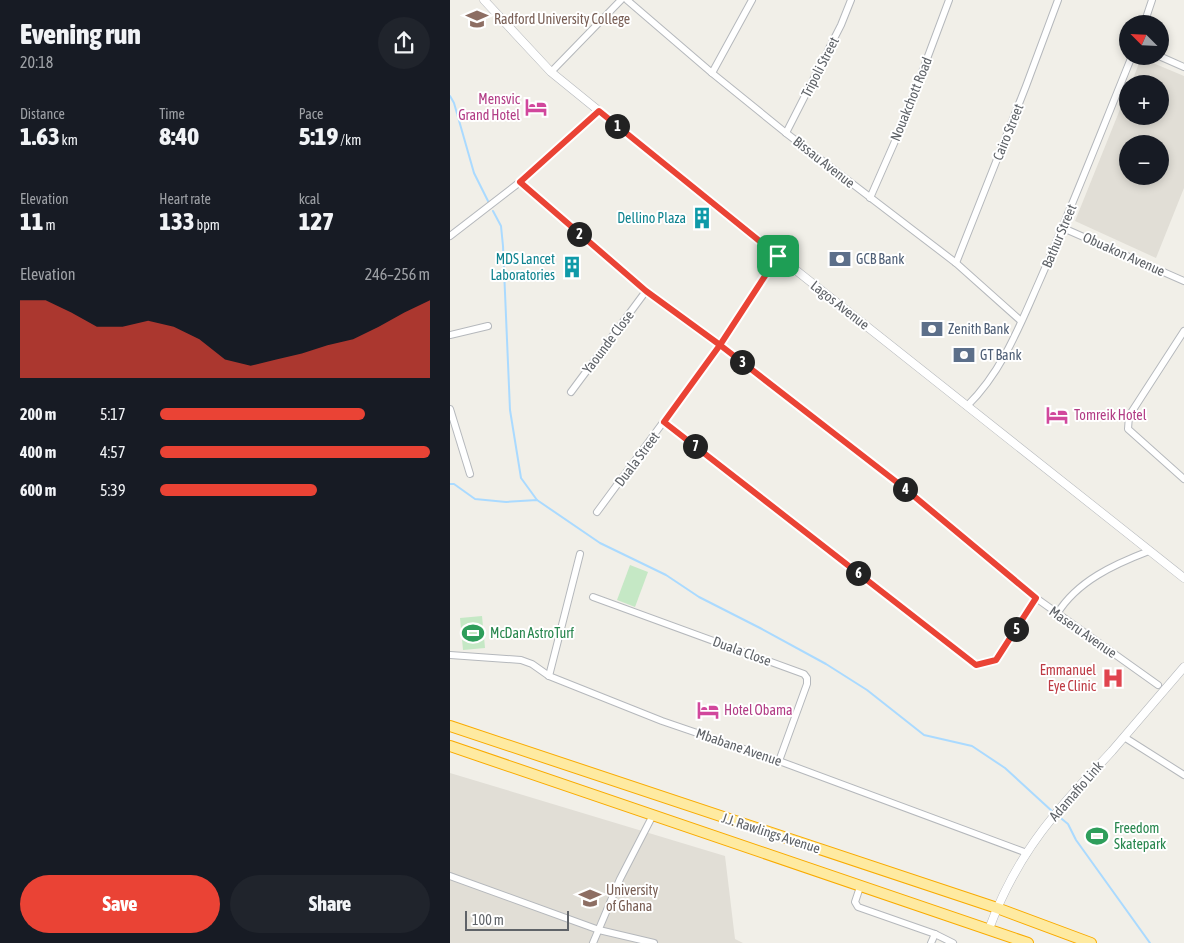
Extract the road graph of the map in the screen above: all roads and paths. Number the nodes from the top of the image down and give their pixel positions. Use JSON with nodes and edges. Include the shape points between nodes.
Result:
{"nodes":[{"id":1,"x":484,"y":0,"type":"edge"},
{"id":2,"x":621,"y":0,"type":"edge"},
{"id":3,"x":627,"y":0,"type":"edge"},
{"id":4,"x":752,"y":0,"type":"edge"},
{"id":5,"x":851,"y":0,"type":"edge"},
{"id":6,"x":949,"y":0,"type":"edge"},
{"id":7,"x":1058,"y":0,"type":"edge"},
{"id":8,"x":1152,"y":0,"type":"edge"},
{"id":9,"x":1147,"y":15,"type":"edge"},
{"id":10,"x":1169,"y":60,"type":"edge"},
{"id":11,"x":1128,"y":65,"type":"edge"},
{"id":12,"x":1184,"y":66,"type":"edge"},
{"id":13,"x":551,"y":72,"type":"junction"},
{"id":14,"x":712,"y":73,"type":"junction"},
{"id":15,"x":599,"y":111,"type":"junction"},
{"id":16,"x":786,"y":133,"type":"junction"},
{"id":17,"x":520,"y":182,"type":"junction"},
{"id":18,"x":870,"y":198,"type":"junction"},
{"id":19,"x":1063,"y":228,"type":"junction"},
{"id":20,"x":450,"y":236,"type":"edge"},
{"id":21,"x":778,"y":256,"type":"junction"},
{"id":22,"x":956,"y":263,"type":"junction"},
{"id":23,"x":1184,"y":281,"type":"edge"},
{"id":24,"x":646,"y":291,"type":"junction"},
{"id":25,"x":1021,"y":321,"type":"junction"},
{"id":26,"x":488,"y":326,"type":"dead end"},
{"id":27,"x":1184,"y":331,"type":"edge"},
{"id":28,"x":450,"y":335,"type":"edge"},
{"id":29,"x":720,"y":345,"type":"junction"},
{"id":30,"x":571,"y":392,"type":"dead end"},
{"id":31,"x":968,"y":406,"type":"junction"},
{"id":32,"x":450,"y":409,"type":"edge"},
{"id":33,"x":664,"y":422,"type":"junction"},
{"id":34,"x":470,"y":474,"type":"dead end"},
{"id":35,"x":1183,"y":476,"type":"edge"},
{"id":36,"x":597,"y":512,"type":"dead end"},
{"id":37,"x":1150,"y":551,"type":"junction"},
{"id":38,"x":580,"y":554,"type":"dead end"},
{"id":39,"x":1184,"y":578,"type":"edge"},
{"id":40,"x":593,"y":597,"type":"dead end"},
{"id":41,"x":1036,"y":598,"type":"junction"},
{"id":42,"x":1057,"y":614,"type":"junction"},
{"id":43,"x":450,"y":655,"type":"edge"},
{"id":44,"x":1184,"y":667,"type":"edge"},
{"id":45,"x":549,"y":676,"type":"junction"},
{"id":46,"x":1158,"y":685,"type":"dead end"},
{"id":47,"x":450,"y":726,"type":"edge"},
{"id":48,"x":1124,"y":737,"type":"junction"},
{"id":49,"x":450,"y":746,"type":"edge"},
{"id":50,"x":779,"y":761,"type":"junction"},
{"id":51,"x":1184,"y":775,"type":"edge"},
{"id":52,"x":653,"y":815,"type":"junction"},
{"id":53,"x":1026,"y":852,"type":"junction"},
{"id":54,"x":450,"y":876,"type":"edge"},
{"id":55,"x":860,"y":887,"type":"junction"},
{"id":56,"x":997,"y":908,"type":"junction"},
{"id":57,"x":598,"y":930,"type":"junction"},
{"id":58,"x":989,"y":930,"type":"junction"},
{"id":59,"x":935,"y":934,"type":"junction"},
{"id":60,"x":593,"y":943,"type":"edge"},
{"id":61,"x":654,"y":943,"type":"edge"},
{"id":62,"x":932,"y":943,"type":"edge"},
{"id":63,"x":953,"y":943,"type":"edge"},
{"id":64,"x":1028,"y":943,"type":"edge"},
{"id":65,"x":1091,"y":943,"type":"edge"}],
"edges":[{"from":1,"to":13,"type":"street","name":"Lagos Avenue"},
{"from":2,"to":13,"type":"street"},
{"from":3,"to":14,"type":"street","name":"Bissau Avenue"},
{"from":4,"to":14,"type":"street"},
{"from":5,"to":16,"type":"street","name":"Tripoli Street"},
{"from":6,"to":18,"type":"street","name":"Nouakchott Road","via":[[903,123]]},
{"from":7,"to":22,"type":"street","name":"Cairo Street"},
{"from":8,"to":9,"type":"street"},
{"from":10,"to":12,"type":"street"},
{"from":11,"to":19,"type":"street","name":"Bathur Street"},
{"from":13,"to":15,"type":"street","name":"Lagos Avenue"},
{"from":14,"to":16,"type":"street","name":"Bissau Avenue"},
{"from":15,"to":17,"type":"street"},
{"from":15,"to":21,"type":"street","name":"Lagos Avenue"},
{"from":16,"to":18,"type":"street","name":"Bissau Avenue"},
{"from":17,"to":20,"type":"street"},
{"from":17,"to":24,"type":"street","name":"Maseru Avenue"},
{"from":18,"to":22,"type":"street","name":"Bissau Avenue"},
{"from":19,"to":23,"type":"street","name":"Obuakon Avenue"},
{"from":19,"to":25,"type":"street","name":"Bathur Street"},
{"from":21,"to":29,"type":"street","name":"Duala Street"},
{"from":21,"to":31,"type":"street","name":"Lagos Avenue"},
{"from":22,"to":25,"type":"street","name":"Bissau Avenue"},
{"from":24,"to":29,"type":"street","name":"Maseru Avenue"},
{"from":24,"to":30,"type":"street","name":"Yaounde Close"},
{"from":25,"to":31,"type":"street","name":"Bathur Street","via":[[1006,353]]},
{"from":26,"to":28,"type":"street"},
{"from":27,"to":35,"type":"street","via":[[1127,424],[1128,429]]},
{"from":29,"to":33,"type":"street","name":"Duala Street"},
{"from":29,"to":41,"type":"street","name":"Maseru Avenue","via":[[903,487]]},
{"from":31,"to":37,"type":"street","name":"Lagos Avenue"},
{"from":32,"to":34,"type":"street"},
{"from":33,"to":36,"type":"street","name":"Duala Street"},
{"from":33,"to":41,"type":"street","via":[[976,665],[996,660]]},
{"from":37,"to":39,"type":"street","name":"Lagos Avenue"},
{"from":37,"to":42,"type":"street","via":[[1096,576],[1077,590]]},
{"from":38,"to":45,"type":"street"},
{"from":40,"to":50,"type":"street","name":"Duala Close","via":[[804,674],[806,684]]},
{"from":41,"to":42,"type":"street","name":"Maseru Avenue"},
{"from":42,"to":46,"type":"street","name":"Maseru Avenue"},
{"from":43,"to":45,"type":"street","name":"Mbabane Avenue","via":[[521,660]]},
{"from":44,"to":48,"type":"street","name":"Adamafio Link"},
{"from":45,"to":50,"type":"street","name":"Mbabane Avenue","via":[[662,721]]},
{"from":47,"to":56,"type":"highway","name":"J.J. Rawlings Avenue"},
{"from":48,"to":51,"type":"street"},
{"from":48,"to":53,"type":"street","name":"Adamafio Link","via":[[1054,815]]},
{"from":49,"to":52,"type":"highway","name":"J.J. Rawlings Avenue"},
{"from":50,"to":53,"type":"street","name":"Mbabane Avenue"},
{"from":52,"to":55,"type":"highway","name":"J.J. Rawlings Avenue"},
{"from":52,"to":57,"type":"street"},
{"from":53,"to":56,"type":"street","name":"Adamafio Link"},
{"from":54,"to":57,"type":"street"},
{"from":55,"to":58,"type":"highway","name":"J.J. Rawlings Avenue"},
{"from":55,"to":59,"type":"street","via":[[855,902],[858,907]]},
{"from":56,"to":58,"type":"street","name":"Adamafio Link"},
{"from":56,"to":65,"type":"highway","name":"J.J. Rawlings Avenue"},
{"from":57,"to":60,"type":"street"},
{"from":57,"to":61,"type":"street"},
{"from":58,"to":64,"type":"highway","name":"J.J. Rawlings Avenue"},
{"from":59,"to":62,"type":"street"},
{"from":59,"to":63,"type":"street"}]}
